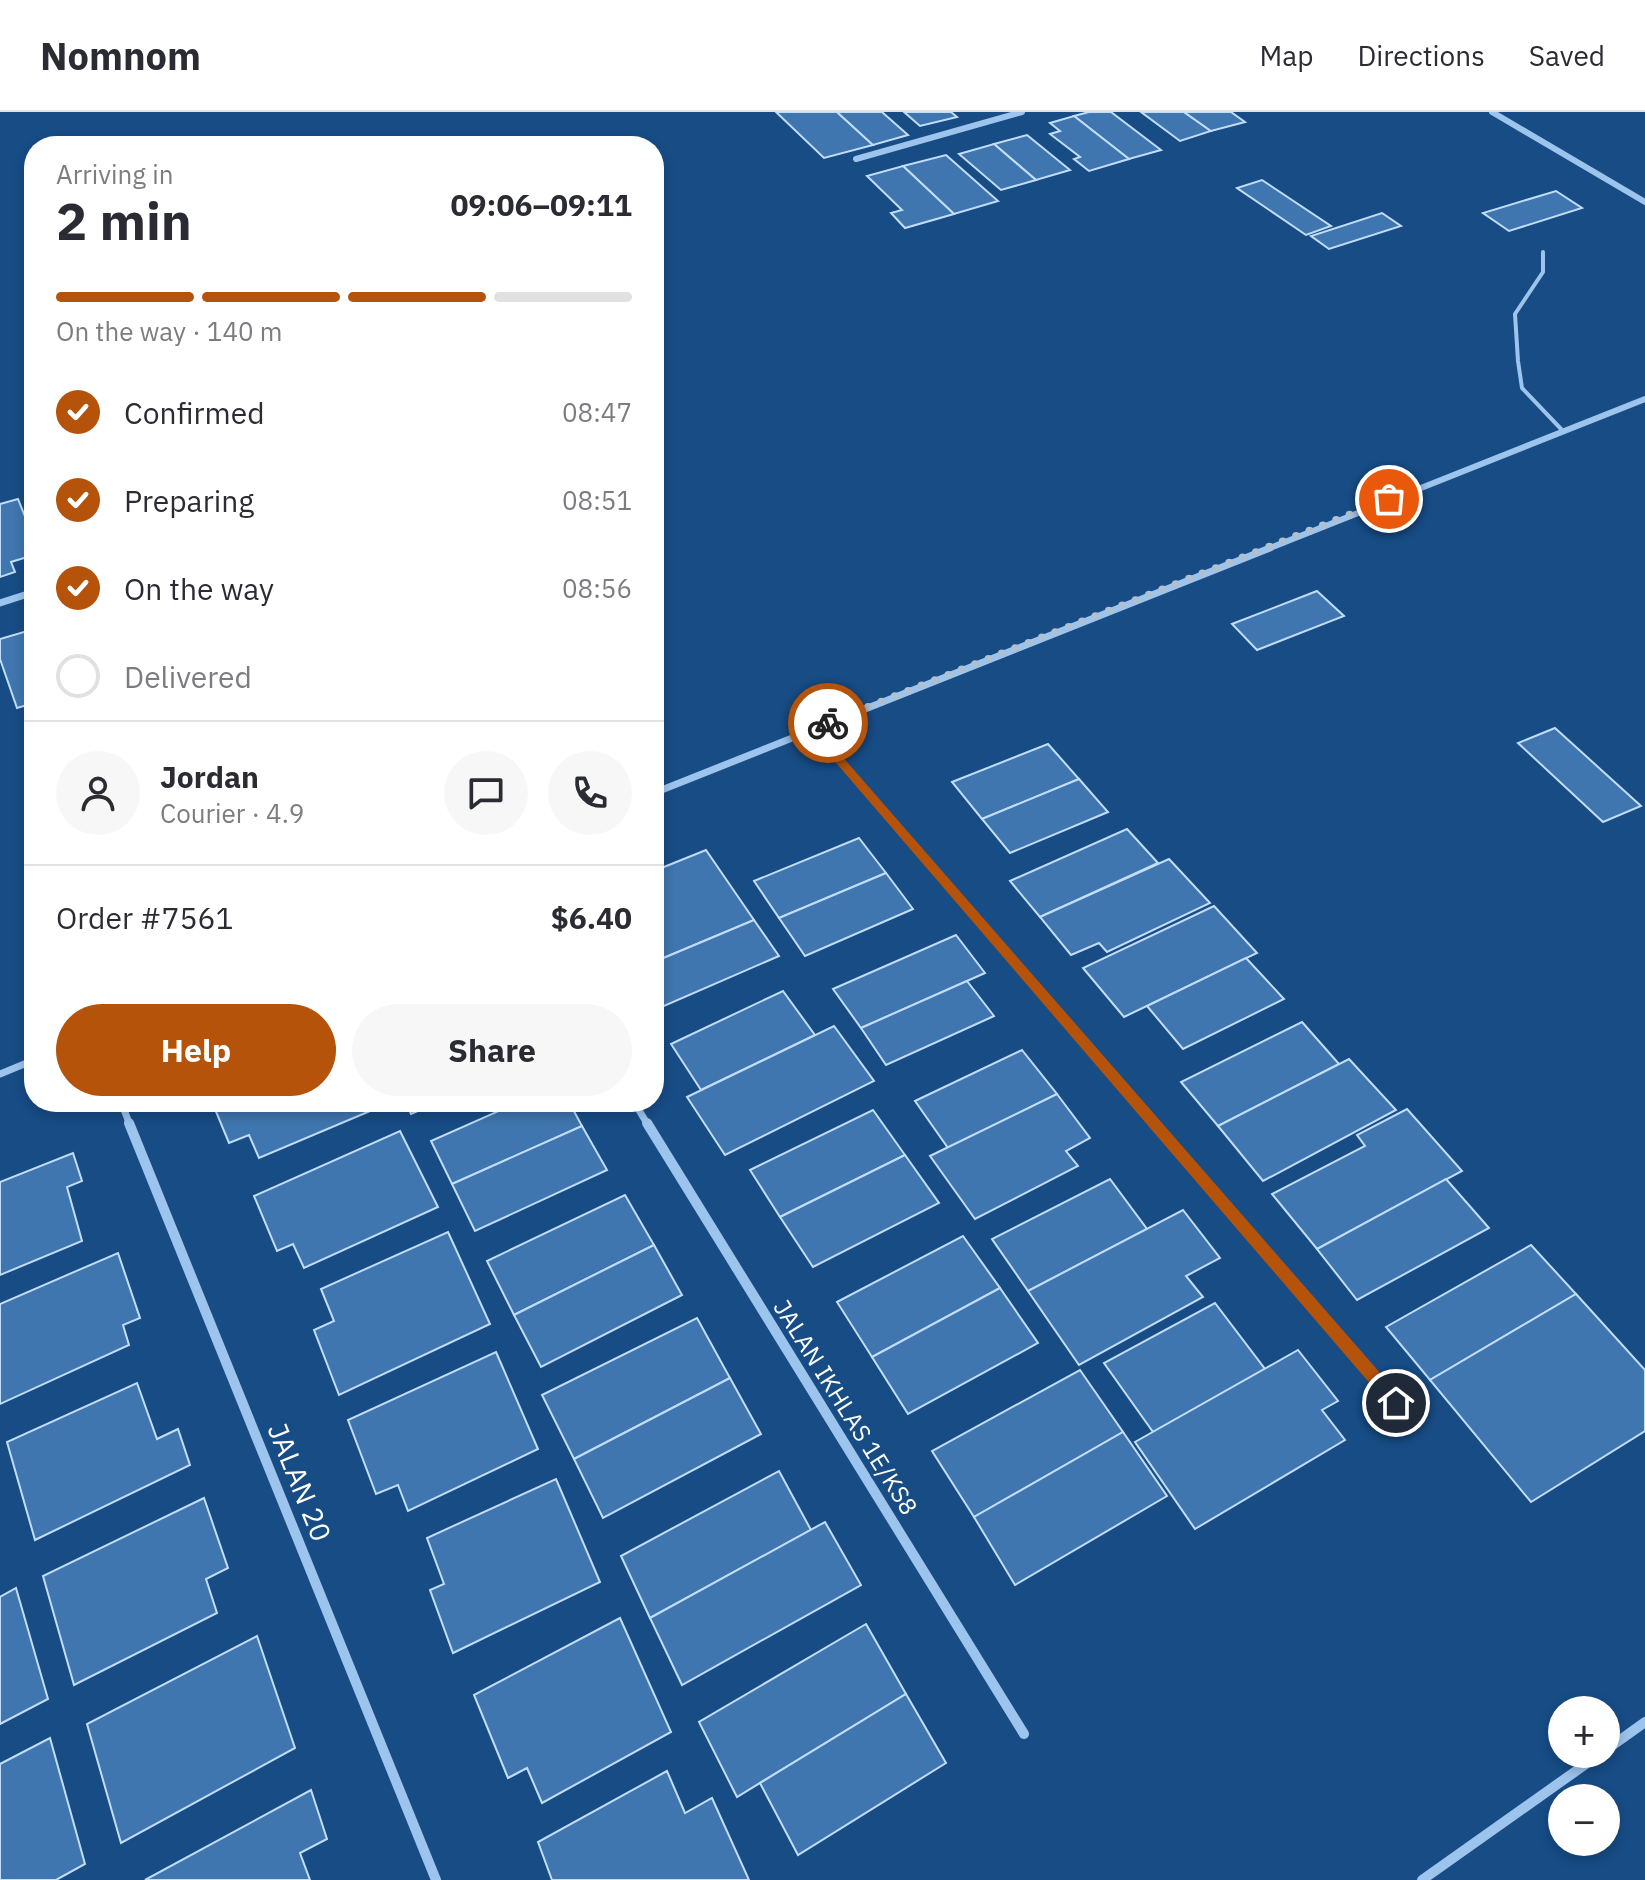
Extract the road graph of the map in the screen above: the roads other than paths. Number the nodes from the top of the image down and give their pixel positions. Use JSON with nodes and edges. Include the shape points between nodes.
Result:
{"nodes":[{"id":1,"x":1022,"y":112,"type":"edge"},
{"id":2,"x":1492,"y":112,"type":"edge"},
{"id":3,"x":856,"y":159,"type":"dead end"},
{"id":4,"x":1645,"y":202,"type":"edge"},
{"id":5,"x":1543,"y":252,"type":"dead end"},
{"id":6,"x":1645,"y":399,"type":"edge"},
{"id":7,"x":1562,"y":430,"type":"junction"},
{"id":8,"x":24,"y":595,"type":"edge"},
{"id":9,"x":0,"y":603,"type":"edge"},
{"id":10,"x":812,"y":729,"type":"junction"},
{"id":11,"x":664,"y":789,"type":"edge"},
{"id":12,"x":24,"y":1064,"type":"edge"},
{"id":13,"x":0,"y":1074,"type":"edge"},
{"id":14,"x":125,"y":1112,"type":"edge"},
{"id":15,"x":640,"y":1112,"type":"edge"},
{"id":16,"x":1396,"y":1403,"type":"dead end"},
{"id":17,"x":1645,"y":1722,"type":"edge"},
{"id":18,"x":1024,"y":1734,"type":"dead end"},
{"id":19,"x":1620,"y":1740,"type":"edge"},
{"id":20,"x":1580,"y":1768,"type":"edge"},
{"id":21,"x":436,"y":1880,"type":"edge"},
{"id":22,"x":1422,"y":1880,"type":"edge"}],
"edges":[{"from":1,"to":3,"type":"street"},
{"from":2,"to":4,"type":"street"},
{"from":5,"to":7,"type":"lane","via":[[1543,272],[1515,314],[1518,361],[1522,388]]},
{"from":6,"to":7,"type":"street"},
{"from":7,"to":10,"type":"street"},
{"from":8,"to":9,"type":"street"},
{"from":10,"to":11,"type":"street"},
{"from":10,"to":16,"type":"street"},
{"from":12,"to":13,"type":"street"},
{"from":14,"to":21,"type":"street","name":"JALAN 20"},
{"from":15,"to":18,"type":"street","name":"JALAN IKHLAS 1E/KS8"},
{"from":17,"to":19,"type":"street"},
{"from":20,"to":22,"type":"street"}]}
